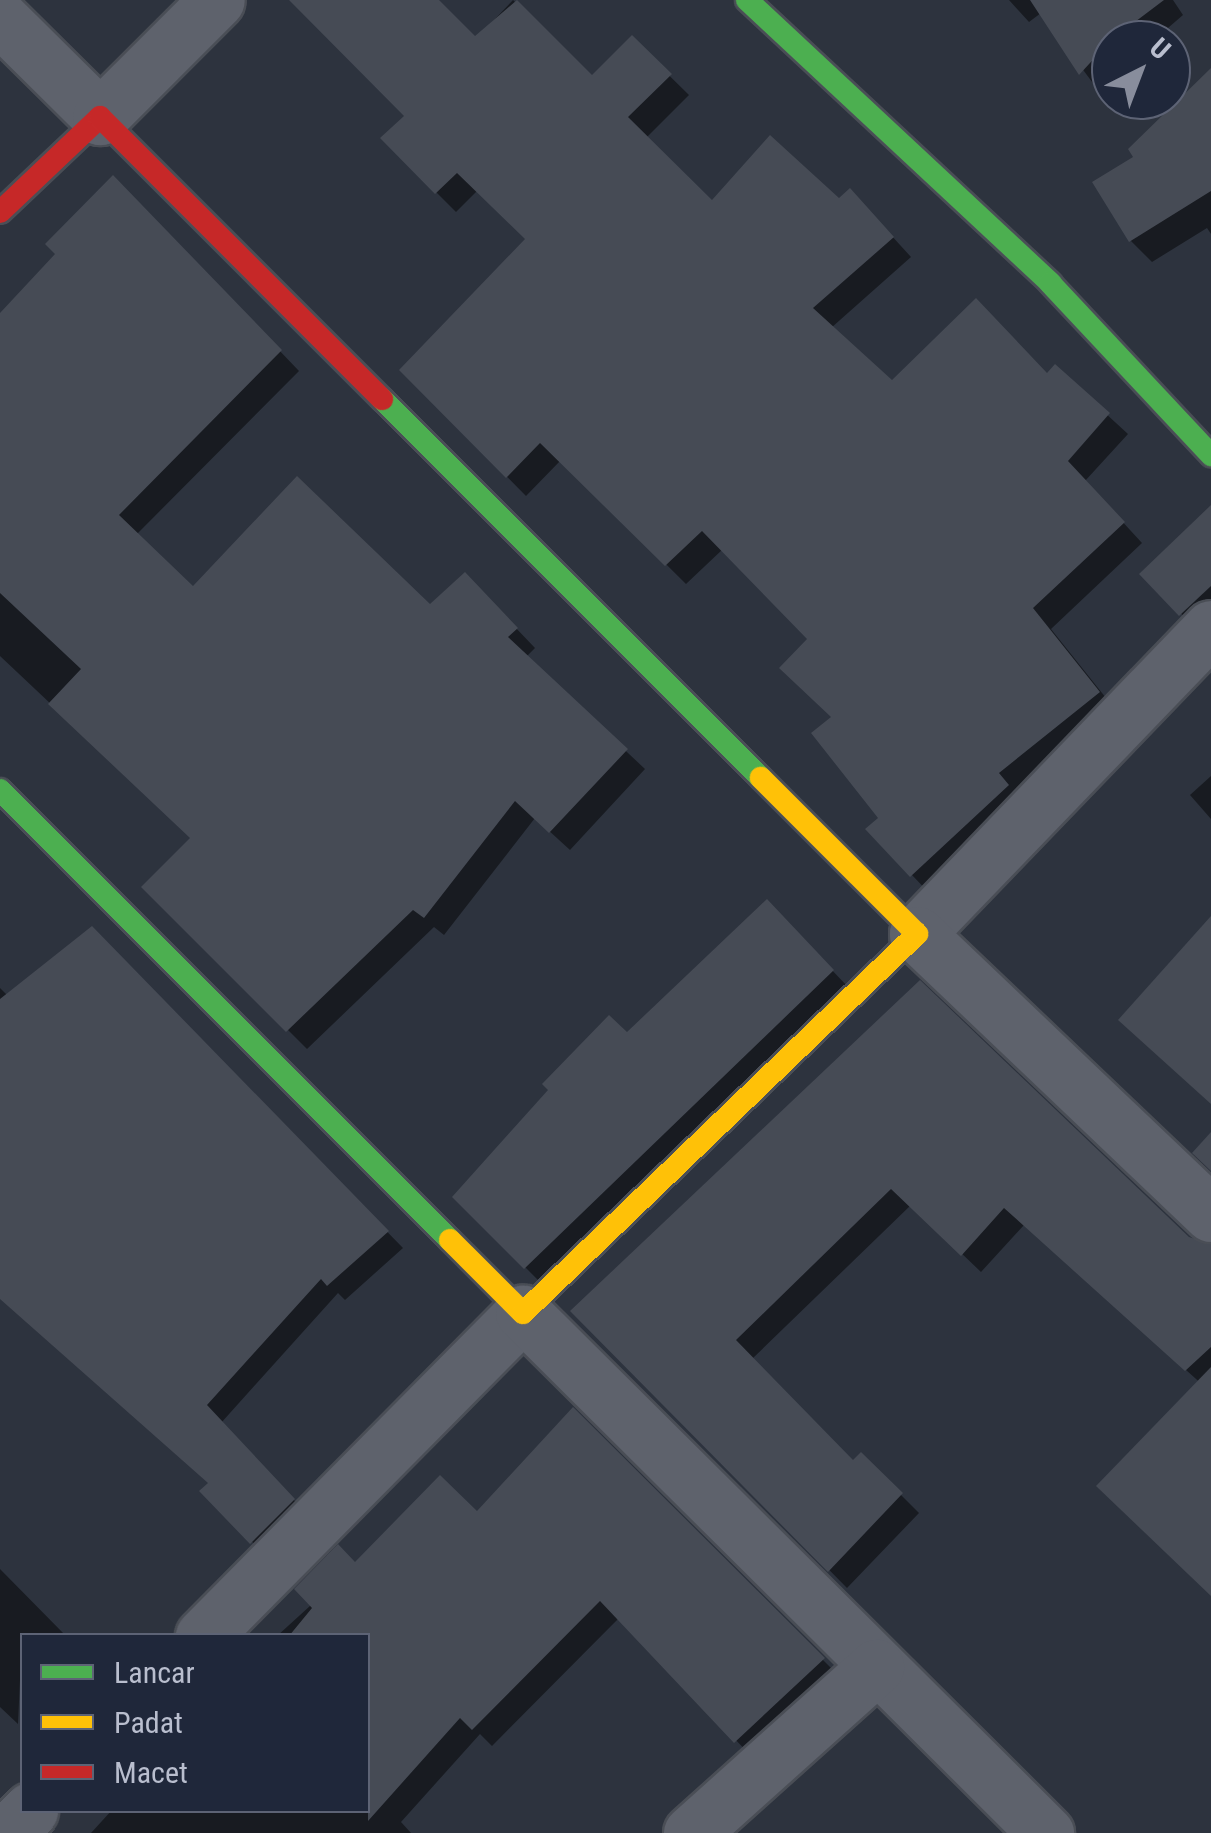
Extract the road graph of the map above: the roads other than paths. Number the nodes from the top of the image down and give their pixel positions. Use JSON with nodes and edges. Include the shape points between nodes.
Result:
{"nodes":[{"id":1,"x":217,"y":0,"type":"edge"},
{"id":2,"x":746,"y":0,"type":"edge"},
{"id":3,"x":0,"y":18,"type":"edge"},
{"id":4,"x":100,"y":117,"type":"junction"},
{"id":5,"x":0,"y":212,"type":"edge"},
{"id":6,"x":1211,"y":455,"type":"edge"},
{"id":7,"x":1211,"y":628,"type":"edge"},
{"id":8,"x":0,"y":790,"type":"edge"},
{"id":9,"x":916,"y":934,"type":"junction"},
{"id":10,"x":1211,"y":1214,"type":"edge"},
{"id":11,"x":523,"y":1313,"type":"junction"},
{"id":12,"x":206,"y":1633,"type":"edge"},
{"id":13,"x":876,"y":1666,"type":"junction"},
{"id":14,"x":27,"y":1813,"type":"edge"},
{"id":15,"x":8,"y":1833,"type":"edge"},
{"id":16,"x":691,"y":1833,"type":"edge"},
{"id":17,"x":1046,"y":1833,"type":"edge"}],
"edges":[{"from":1,"to":4,"type":"street"},
{"from":2,"to":6,"type":"street","via":[[1050,283]]},
{"from":3,"to":4,"type":"street"},
{"from":4,"to":5,"type":"street"},
{"from":4,"to":9,"type":"street"},
{"from":7,"to":9,"type":"street"},
{"from":8,"to":11,"type":"street"},
{"from":9,"to":10,"type":"street"},
{"from":9,"to":11,"type":"street"},
{"from":11,"to":12,"type":"street"},
{"from":11,"to":13,"type":"street"},
{"from":13,"to":16,"type":"street"},
{"from":13,"to":17,"type":"street"},
{"from":14,"to":15,"type":"street"}]}
